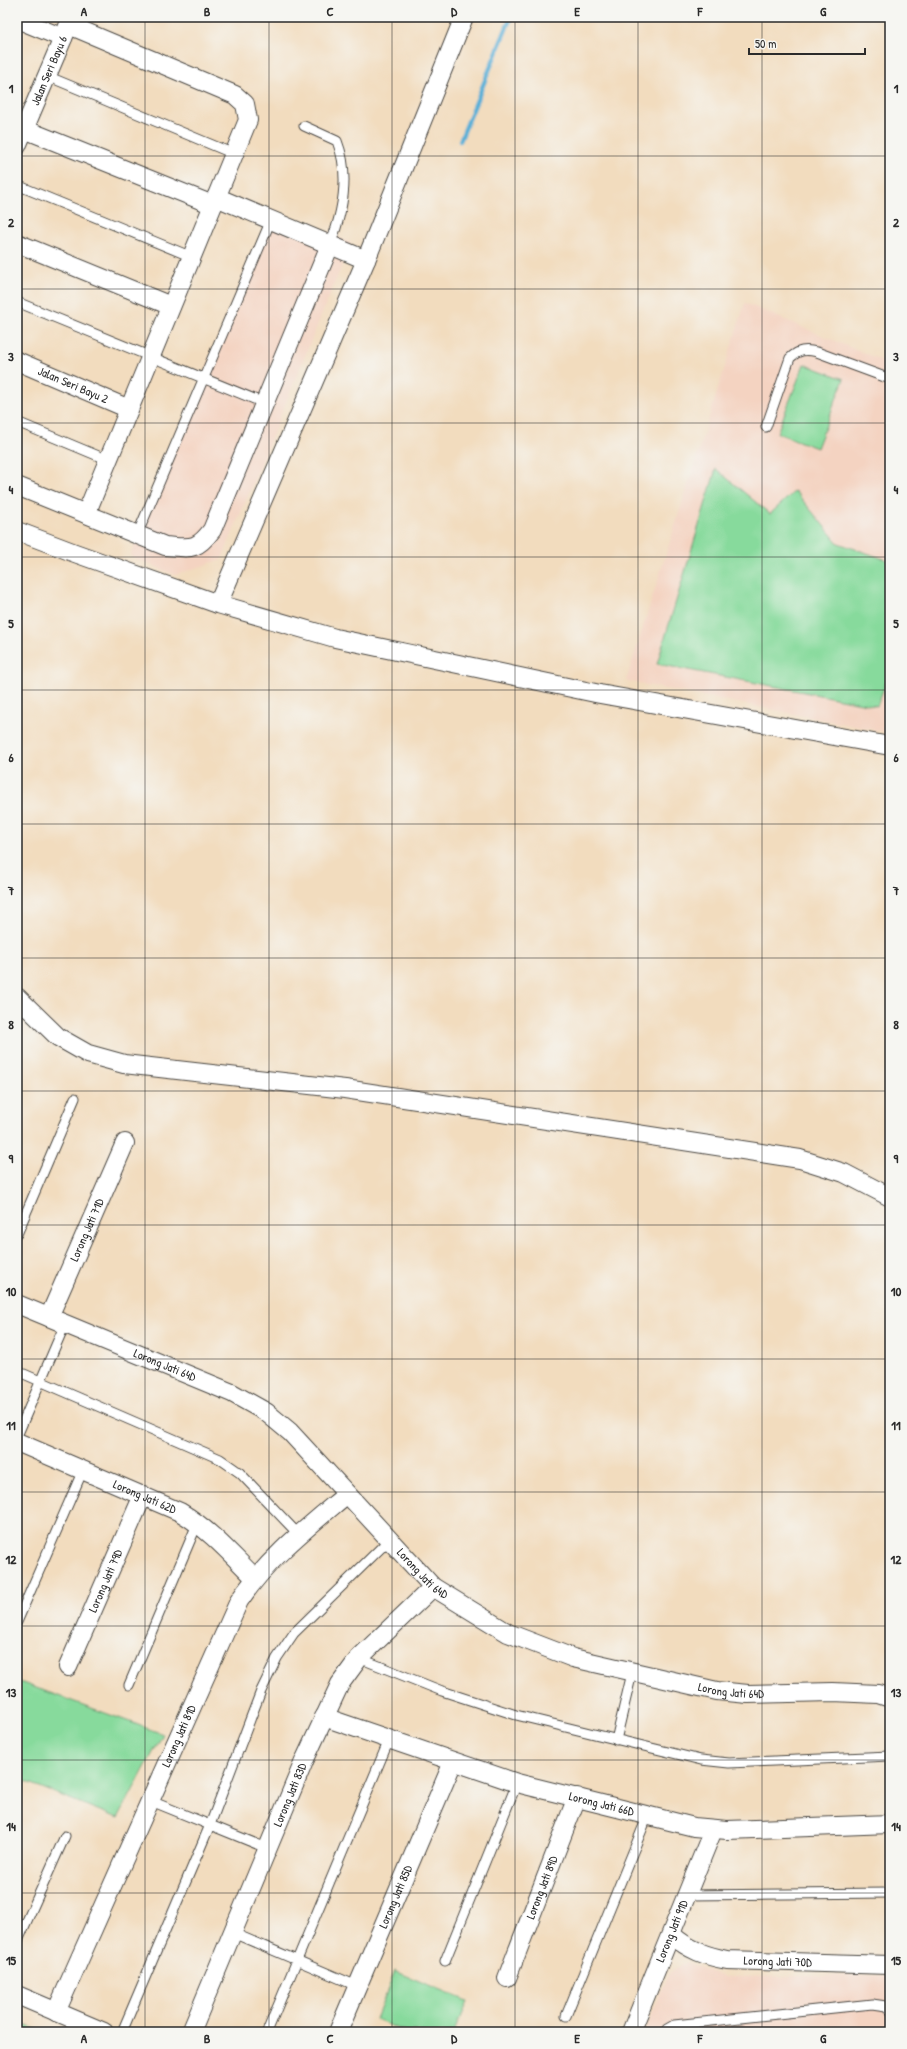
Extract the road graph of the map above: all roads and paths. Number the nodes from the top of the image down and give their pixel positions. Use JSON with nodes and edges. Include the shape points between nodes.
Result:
{"nodes":[{"id":1,"x":464,"y":17,"type":"edge"},
{"id":2,"x":17,"y":20,"type":"edge"},
{"id":3,"x":68,"y":27,"type":"edge"},
{"id":4,"x":47,"y":76,"type":"junction"},
{"id":5,"x":304,"y":126,"type":"dead end"},
{"id":6,"x":24,"y":129,"type":"junction"},
{"id":7,"x":17,"y":146,"type":"edge"},
{"id":8,"x":234,"y":154,"type":"junction"},
{"id":9,"x":17,"y":185,"type":"edge"},
{"id":10,"x":215,"y":201,"type":"junction"},
{"id":11,"x":271,"y":220,"type":"junction"},
{"id":12,"x":17,"y":243,"type":"edge"},
{"id":13,"x":330,"y":245,"type":"junction"},
{"id":14,"x":192,"y":257,"type":"junction"},
{"id":15,"x":366,"y":260,"type":"junction"},
{"id":16,"x":17,"y":302,"type":"edge"},
{"id":17,"x":171,"y":306,"type":"junction"},
{"id":18,"x":150,"y":357,"type":"junction"},
{"id":19,"x":17,"y":361,"type":"edge"},
{"id":20,"x":204,"y":379,"type":"junction"},
{"id":21,"x":890,"y":379,"type":"edge"},
{"id":22,"x":264,"y":403,"type":"junction"},
{"id":23,"x":129,"y":409,"type":"junction"},
{"id":24,"x":17,"y":422,"type":"edge"},
{"id":25,"x":766,"y":428,"type":"dead end"},
{"id":26,"x":108,"y":460,"type":"junction"},
{"id":27,"x":17,"y":486,"type":"edge"},
{"id":28,"x":86,"y":514,"type":"junction"},
{"id":29,"x":17,"y":531,"type":"edge"},
{"id":30,"x":137,"y":535,"type":"junction"},
{"id":31,"x":218,"y":604,"type":"junction"},
{"id":32,"x":890,"y":746,"type":"edge"},
{"id":33,"x":17,"y":997,"type":"edge"},
{"id":34,"x":74,"y":1098,"type":"dead end"},
{"id":35,"x":125,"y":1143,"type":"dead end"},
{"id":36,"x":890,"y":1197,"type":"edge"},
{"id":37,"x":17,"y":1234,"type":"edge"},
{"id":38,"x":17,"y":1304,"type":"edge"},
{"id":39,"x":57,"y":1320,"type":"junction"},
{"id":40,"x":17,"y":1372,"type":"edge"},
{"id":41,"x":41,"y":1382,"type":"junction"},
{"id":42,"x":18,"y":1445,"type":"edge"},
{"id":43,"x":83,"y":1470,"type":"junction"},
{"id":44,"x":143,"y":1494,"type":"junction"},
{"id":45,"x":347,"y":1494,"type":"junction"},
{"id":46,"x":198,"y":1522,"type":"junction"},
{"id":47,"x":299,"y":1534,"type":"junction"},
{"id":48,"x":389,"y":1540,"type":"junction"},
{"id":49,"x":255,"y":1578,"type":"junction"},
{"id":50,"x":434,"y":1586,"type":"junction"},
{"id":51,"x":17,"y":1622,"type":"edge"},
{"id":52,"x":359,"y":1658,"type":"junction"},
{"id":53,"x":68,"y":1667,"type":"dead end"},
{"id":54,"x":632,"y":1673,"type":"junction"},
{"id":55,"x":129,"y":1685,"type":"dead end"},
{"id":56,"x":890,"y":1698,"type":"edge"},
{"id":57,"x":324,"y":1717,"type":"junction"},
{"id":58,"x":388,"y":1740,"type":"junction"},
{"id":59,"x":616,"y":1740,"type":"junction"},
{"id":60,"x":890,"y":1756,"type":"edge"},
{"id":61,"x":453,"y":1762,"type":"junction"},
{"id":62,"x":517,"y":1783,"type":"junction"},
{"id":63,"x":577,"y":1797,"type":"junction"},
{"id":64,"x":151,"y":1801,"type":"junction"},
{"id":65,"x":648,"y":1815,"type":"junction"},
{"id":66,"x":890,"y":1824,"type":"edge"},
{"id":67,"x":210,"y":1825,"type":"junction"},
{"id":68,"x":713,"y":1830,"type":"junction"},
{"id":69,"x":65,"y":1836,"type":"dead end"},
{"id":70,"x":269,"y":1849,"type":"junction"},
{"id":71,"x":890,"y":1893,"type":"edge"},
{"id":72,"x":688,"y":1894,"type":"junction"},
{"id":73,"x":233,"y":1933,"type":"junction"},
{"id":74,"x":672,"y":1935,"type":"junction"},
{"id":75,"x":17,"y":1944,"type":"edge"},
{"id":76,"x":445,"y":1961,"type":"dead end"},
{"id":77,"x":296,"y":1962,"type":"junction"},
{"id":78,"x":890,"y":1965,"type":"edge"},
{"id":79,"x":507,"y":1978,"type":"dead end"},
{"id":80,"x":357,"y":1986,"type":"junction"},
{"id":81,"x":17,"y":1995,"type":"edge"},
{"id":82,"x":890,"y":2010,"type":"edge"},
{"id":83,"x":56,"y":2012,"type":"junction"},
{"id":84,"x":566,"y":2016,"type":"dead end"},
{"id":85,"x":104,"y":2032,"type":"edge"},
{"id":86,"x":122,"y":2032,"type":"edge"},
{"id":87,"x":192,"y":2032,"type":"edge"},
{"id":88,"x":267,"y":2032,"type":"edge"},
{"id":89,"x":338,"y":2032,"type":"edge"},
{"id":90,"x":630,"y":2032,"type":"edge"},
{"id":91,"x":666,"y":2032,"type":"edge"}],
"edges":[{"from":1,"to":15,"type":"street"},
{"from":2,"to":3,"type":"street"},
{"from":3,"to":4,"type":"street","name":"Jalan Seri Bayu 6"},
{"from":3,"to":8,"type":"street","via":[[235,95],[245,104],[248,120]]},
{"from":4,"to":6,"type":"street","name":"Jalan Seri Bayu 6"},
{"from":4,"to":8,"type":"lane"},
{"from":5,"to":13,"type":"lane","via":[[337,141],[342,153],[344,183],[341,208]]},
{"from":6,"to":7,"type":"street","name":"Jalan Seri Bayu 6"},
{"from":6,"to":10,"type":"street"},
{"from":8,"to":10,"type":"street"},
{"from":9,"to":14,"type":"lane"},
{"from":10,"to":11,"type":"street"},
{"from":10,"to":14,"type":"street"},
{"from":11,"to":13,"type":"street"},
{"from":11,"to":20,"type":"lane"},
{"from":12,"to":17,"type":"street"},
{"from":13,"to":15,"type":"street"},
{"from":13,"to":22,"type":"street"},
{"from":14,"to":17,"type":"street"},
{"from":15,"to":31,"type":"street"},
{"from":16,"to":18,"type":"lane"},
{"from":17,"to":18,"type":"street"},
{"from":18,"to":20,"type":"lane"},
{"from":18,"to":23,"type":"street"},
{"from":19,"to":23,"type":"street","name":"Jalan Seri Bayu 2"},
{"from":20,"to":22,"type":"lane"},
{"from":20,"to":30,"type":"lane"},
{"from":21,"to":25,"type":"lane","via":[[817,352],[798,352],[790,358]]},
{"from":22,"to":30,"type":"street","via":[[212,530],[201,544],[185,548],[165,546]]},
{"from":23,"to":26,"type":"street"},
{"from":24,"to":26,"type":"lane"},
{"from":26,"to":28,"type":"street"},
{"from":27,"to":28,"type":"street"},
{"from":28,"to":30,"type":"street"},
{"from":29,"to":31,"type":"street"},
{"from":31,"to":32,"type":"street","via":[[335,638],[600,694]]},
{"from":33,"to":36,"type":"street","via":[[58,1037],[88,1054],[124,1064],[345,1089],[800,1159],[844,1173]]},
{"from":34,"to":37,"type":"lane"},
{"from":35,"to":39,"type":"street","name":"Lorong Jati 71D"},
{"from":38,"to":39,"type":"street","name":"Lorong Jati 64D"},
{"from":39,"to":41,"type":"lane"},
{"from":39,"to":45,"type":"street","name":"Lorong Jati 64D","via":[[232,1393],[266,1412],[290,1432]]},
{"from":40,"to":41,"type":"lane"},
{"from":41,"to":42,"type":"lane"},
{"from":41,"to":47,"type":"lane","via":[[220,1459],[240,1473]]},
{"from":42,"to":43,"type":"street","name":"Lorong Jati 62D"},
{"from":43,"to":44,"type":"street","name":"Lorong Jati 62D"},
{"from":43,"to":51,"type":"lane"},
{"from":44,"to":46,"type":"street","name":"Lorong Jati 62D"},
{"from":44,"to":53,"type":"street","name":"Lorong Jati 79D"},
{"from":45,"to":47,"type":"street","name":"Lorong Jati 81D"},
{"from":45,"to":48,"type":"street","name":"Lorong Jati 64D"},
{"from":46,"to":49,"type":"street","name":"Lorong Jati 62D"},
{"from":46,"to":55,"type":"lane"},
{"from":47,"to":49,"type":"street","name":"Lorong Jati 81D"},
{"from":48,"to":50,"type":"street","name":"Lorong Jati 64D"},
{"from":48,"to":67,"type":"lane","via":[[294,1633],[277,1658],[261,1691]]},
{"from":49,"to":64,"type":"street","name":"Lorong Jati 81D","via":[[239,1601]]},
{"from":50,"to":52,"type":"street","name":"Lorong Jati 83D"},
{"from":50,"to":54,"type":"street","name":"Lorong Jati 64D","via":[[508,1633],[573,1658]]},
{"from":52,"to":57,"type":"street","name":"Lorong Jati 83D","via":[[340,1684]]},
{"from":52,"to":59,"type":"lane","via":[[442,1691],[516,1715]]},
{"from":54,"to":56,"type":"street","name":"Lorong Jati 64D","via":[[717,1691],[748,1694],[870,1693]]},
{"from":54,"to":59,"type":"lane"},
{"from":57,"to":58,"type":"street","name":"Lorong Jati 66D"},
{"from":57,"to":70,"type":"street","name":"Lorong Jati 83D"},
{"from":58,"to":61,"type":"street","name":"Lorong Jati 66D"},
{"from":58,"to":77,"type":"lane"},
{"from":59,"to":60,"type":"lane","via":[[701,1760],[729,1763]]},
{"from":61,"to":62,"type":"street","name":"Lorong Jati 66D"},
{"from":61,"to":80,"type":"street","name":"Lorong Jati 85D"},
{"from":62,"to":63,"type":"street","name":"Lorong Jati 66D"},
{"from":62,"to":76,"type":"lane"},
{"from":63,"to":65,"type":"street","name":"Lorong Jati 66D"},
{"from":63,"to":79,"type":"street","name":"Lorong Jati 89D"},
{"from":64,"to":67,"type":"lane"},
{"from":64,"to":83,"type":"street","name":"Lorong Jati 81D"},
{"from":65,"to":68,"type":"street","name":"Lorong Jati 66D"},
{"from":65,"to":84,"type":"lane"},
{"from":66,"to":68,"type":"street","name":"Lorong Jati 66D"},
{"from":67,"to":70,"type":"lane"},
{"from":67,"to":86,"type":"lane"},
{"from":68,"to":72,"type":"street","name":"Lorong Jati 91D"},
{"from":69,"to":75,"type":"lane"},
{"from":70,"to":73,"type":"street","name":"Lorong Jati 83D"},
{"from":71,"to":72,"type":"lane"},
{"from":72,"to":74,"type":"street","name":"Lorong Jati 91D"},
{"from":73,"to":77,"type":"lane"},
{"from":73,"to":87,"type":"street","name":"Lorong Jati 83D"},
{"from":74,"to":78,"type":"street","name":"Lorong Jati 70D","via":[[693,1950],[727,1960]]},
{"from":74,"to":90,"type":"street","name":"Lorong Jati 91D"},
{"from":77,"to":80,"type":"lane"},
{"from":77,"to":88,"type":"lane"},
{"from":80,"to":89,"type":"street","name":"Lorong Jati 85D"},
{"from":81,"to":83,"type":"street"},
{"from":82,"to":91,"type":"lane","via":[[880,2004],[872,2004],[674,2025]]},
{"from":83,"to":85,"type":"street"}]}
